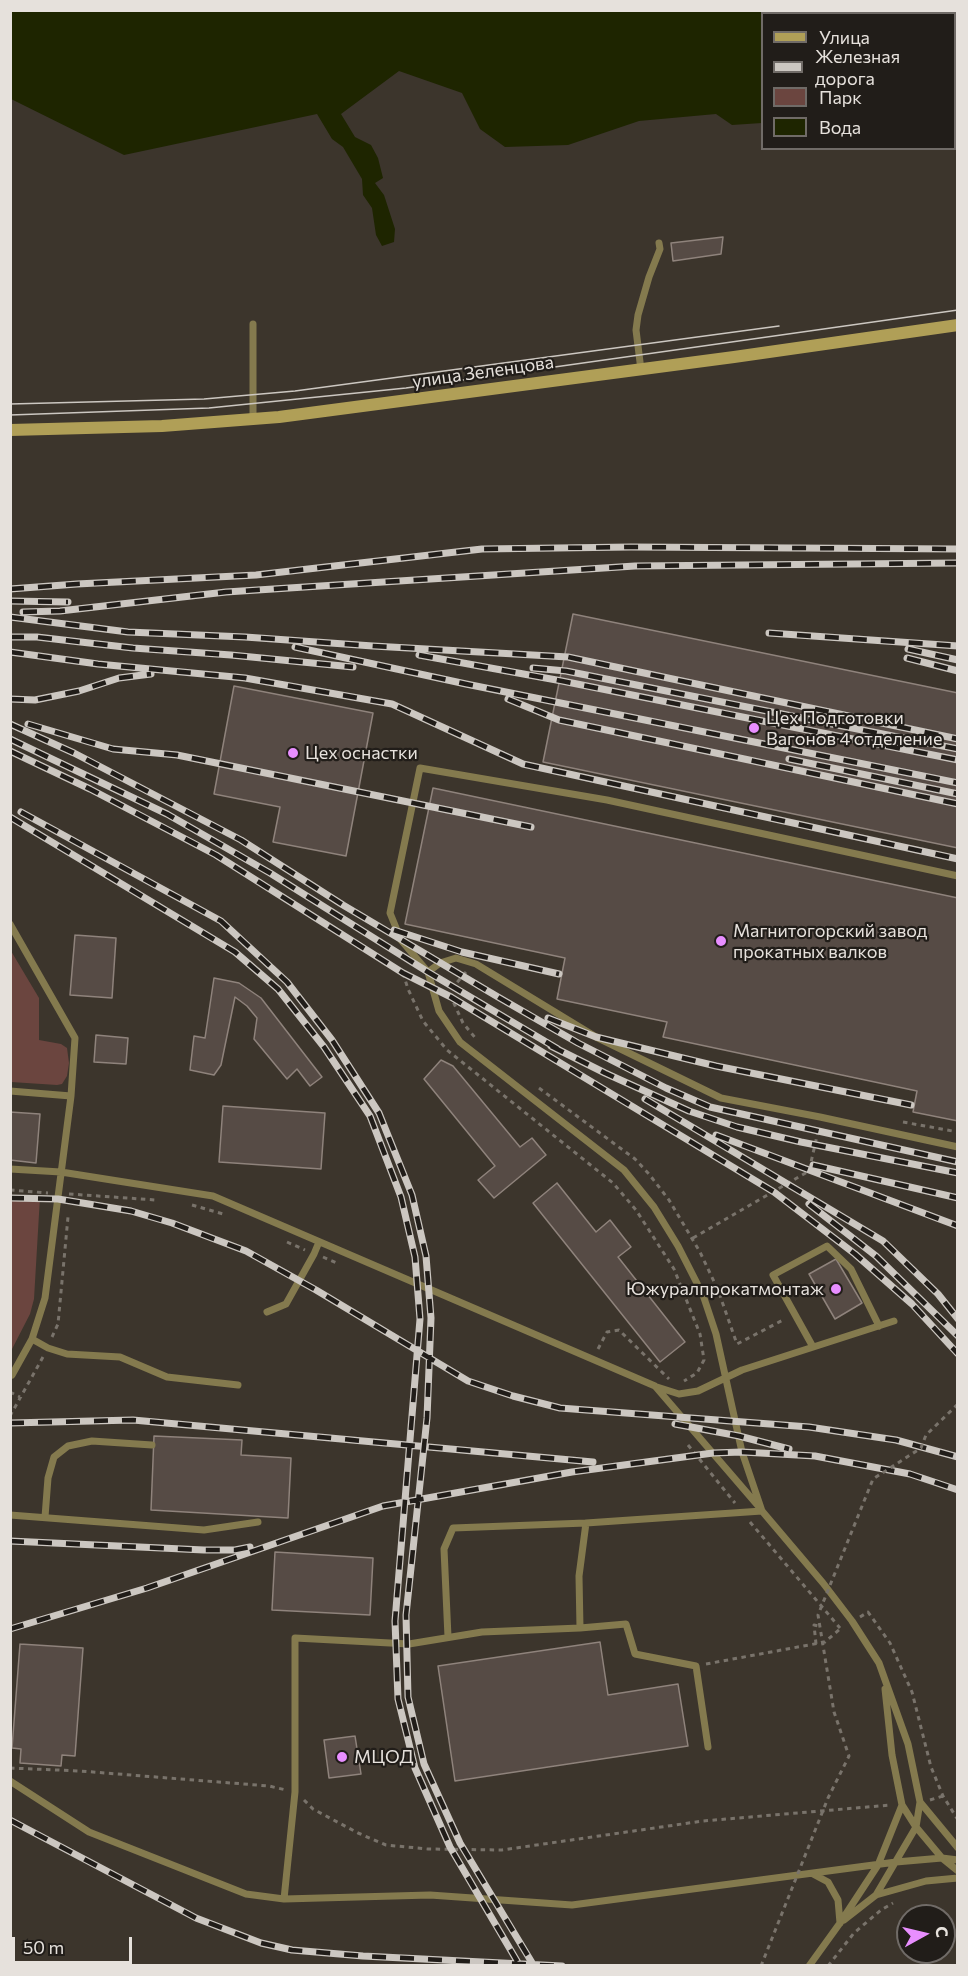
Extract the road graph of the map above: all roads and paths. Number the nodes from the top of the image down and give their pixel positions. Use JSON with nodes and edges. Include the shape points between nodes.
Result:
{"nodes":[{"id":1,"x":659,"y":243,"type":"dead end"},
{"id":2,"x":253,"y":324,"type":"dead end"},
{"id":3,"x":957,"y":325,"type":"edge"},
{"id":4,"x":641,"y":369,"type":"junction"},
{"id":5,"x":253,"y":419,"type":"junction"},
{"id":6,"x":10,"y":430,"type":"edge"},
{"id":7,"x":957,"y":876,"type":"edge"},
{"id":8,"x":10,"y":924,"type":"edge"},
{"id":9,"x":476,"y":964,"type":"junction"},
{"id":10,"x":428,"y":972,"type":"junction"},
{"id":11,"x":403,"y":973,"type":"dead end"},
{"id":12,"x":479,"y":1042,"type":"dead end"},
{"id":13,"x":534,"y":1084,"type":"dead end"},
{"id":14,"x":10,"y":1091,"type":"edge"},
{"id":15,"x":71,"y":1096,"type":"junction"},
{"id":16,"x":820,"y":1117,"type":"junction"},
{"id":17,"x":901,"y":1122,"type":"dead end"},
{"id":18,"x":957,"y":1132,"type":"edge"},
{"id":19,"x":957,"y":1147,"type":"edge"},
{"id":20,"x":10,"y":1169,"type":"edge"},
{"id":21,"x":61,"y":1172,"type":"junction"},
{"id":22,"x":10,"y":1190,"type":"edge"},
{"id":23,"x":59,"y":1194,"type":"junction"},
{"id":24,"x":165,"y":1200,"type":"dead end"},
{"id":25,"x":184,"y":1204,"type":"dead end"},
{"id":26,"x":226,"y":1215,"type":"dead end"},
{"id":27,"x":693,"y":1238,"type":"junction"},
{"id":28,"x":285,"y":1241,"type":"dead end"},
{"id":29,"x":319,"y":1242,"type":"junction"},
{"id":30,"x":678,"y":1246,"type":"junction"},
{"id":31,"x":665,"y":1253,"type":"junction"},
{"id":32,"x":314,"y":1254,"type":"junction"},
{"id":33,"x":348,"y":1268,"type":"dead end"},
{"id":34,"x":267,"y":1312,"type":"dead end"},
{"id":35,"x":795,"y":1314,"type":"junction"},
{"id":36,"x":894,"y":1321,"type":"dead end"},
{"id":37,"x":879,"y":1326,"type":"junction"},
{"id":38,"x":32,"y":1339,"type":"junction"},
{"id":39,"x":813,"y":1347,"type":"junction"},
{"id":40,"x":594,"y":1360,"type":"junction"},
{"id":41,"x":11,"y":1376,"type":"edge"},
{"id":42,"x":726,"y":1376,"type":"junction"},
{"id":43,"x":672,"y":1381,"type":"dead end"},
{"id":44,"x":678,"y":1382,"type":"dead end"},
{"id":45,"x":238,"y":1385,"type":"dead end"},
{"id":46,"x":655,"y":1386,"type":"junction"},
{"id":47,"x":10,"y":1392,"type":"edge"},
{"id":48,"x":20,"y":1397,"type":"dead end"},
{"id":49,"x":957,"y":1404,"type":"edge"},
{"id":50,"x":684,"y":1439,"type":"dead end"},
{"id":51,"x":152,"y":1445,"type":"dead end"},
{"id":52,"x":741,"y":1511,"type":"junction"},
{"id":53,"x":762,"y":1511,"type":"junction"},
{"id":54,"x":10,"y":1515,"type":"edge"},
{"id":55,"x":45,"y":1517,"type":"junction"},
{"id":56,"x":258,"y":1522,"type":"dead end"},
{"id":57,"x":586,"y":1523,"type":"junction"},
{"id":58,"x":868,"y":1612,"type":"dead end"},
{"id":59,"x":819,"y":1626,"type":"junction"},
{"id":60,"x":580,"y":1628,"type":"junction"},
{"id":61,"x":448,"y":1637,"type":"junction"},
{"id":62,"x":816,"y":1644,"type":"junction"},
{"id":63,"x":696,"y":1666,"type":"junction"},
{"id":64,"x":884,"y":1677,"type":"junction"},
{"id":65,"x":708,"y":1748,"type":"dead end"},
{"id":66,"x":10,"y":1768,"type":"edge"},
{"id":67,"x":10,"y":1781,"type":"edge"},
{"id":68,"x":295,"y":1792,"type":"junction"},
{"id":69,"x":943,"y":1796,"type":"junction"},
{"id":70,"x":920,"y":1802,"type":"junction"},
{"id":71,"x":902,"y":1805,"type":"junction"},
{"id":72,"x":957,"y":1820,"type":"edge"},
{"id":73,"x":916,"y":1827,"type":"junction"},
{"id":74,"x":957,"y":1848,"type":"edge"},
{"id":75,"x":942,"y":1858,"type":"junction"},
{"id":76,"x":957,"y":1860,"type":"edge"},
{"id":77,"x":896,"y":1862,"type":"junction"},
{"id":78,"x":878,"y":1865,"type":"junction"},
{"id":79,"x":957,"y":1871,"type":"edge"},
{"id":80,"x":812,"y":1873,"type":"junction"},
{"id":81,"x":957,"y":1878,"type":"edge"},
{"id":82,"x":876,"y":1895,"type":"junction"},
{"id":83,"x":284,"y":1899,"type":"junction"},
{"id":84,"x":898,"y":1900,"type":"dead end"},
{"id":85,"x":840,"y":1923,"type":"junction"},
{"id":86,"x":761,"y":1965,"type":"edge"},
{"id":87,"x":809,"y":1965,"type":"edge"},
{"id":88,"x":828,"y":1965,"type":"edge"}],
"edges":[{"from":1,"to":4,"type":"lane","via":[[638,315]]},
{"from":2,"to":5,"type":"lane"},
{"from":3,"to":4,"type":"main road","name":"улица Зеленцова"},
{"from":4,"to":5,"type":"main road","name":"улица Зеленцова"},
{"from":5,"to":6,"type":"main road","name":"улица Зеленцова"},
{"from":7,"to":10,"type":"lane","via":[[607,800],[420,768],[390,913],[401,940]]},
{"from":8,"to":15,"type":"lane","via":[[75,1038]]},
{"from":9,"to":10,"type":"lane","via":[[456,958]]},
{"from":9,"to":12,"type":"path","via":[[461,975],[452,998],[463,1023]]},
{"from":9,"to":16,"type":"lane","via":[[596,1037],[721,1098]]},
{"from":10,"to":30,"type":"lane","via":[[439,1011],[460,1042],[624,1170],[654,1207]]},
{"from":11,"to":31,"type":"path","via":[[423,1021],[447,1050],[613,1184],[636,1209]]},
{"from":13,"to":27,"type":"path","via":[[635,1159],[650,1174]]},
{"from":14,"to":15,"type":"lane"},
{"from":15,"to":21,"type":"lane"},
{"from":16,"to":19,"type":"lane"},
{"from":16,"to":27,"type":"path","via":[[809,1171]]},
{"from":17,"to":18,"type":"path"},
{"from":20,"to":21,"type":"lane"},
{"from":21,"to":23,"type":"lane"},
{"from":21,"to":29,"type":"lane","via":[[213,1196]]},
{"from":22,"to":23,"type":"path"},
{"from":23,"to":24,"type":"path"},
{"from":23,"to":38,"type":"lane","via":[[45,1298]]},
{"from":25,"to":26,"type":"path"},
{"from":27,"to":30,"type":"path"},
{"from":27,"to":35,"type":"path","via":[[718,1290],[737,1344]]},
{"from":28,"to":32,"type":"path"},
{"from":29,"to":32,"type":"lane"},
{"from":29,"to":40,"type":"lane"},
{"from":30,"to":31,"type":"path"},
{"from":30,"to":42,"type":"lane","via":[[703,1295]]},
{"from":31,"to":44,"type":"path","via":[[693,1314],[704,1360],[693,1377]]},
{"from":32,"to":33,"type":"path"},
{"from":32,"to":34,"type":"lane","via":[[286,1304]]},
{"from":35,"to":37,"type":"lane","via":[[773,1275],[827,1246],[851,1269]]},
{"from":35,"to":39,"type":"lane"},
{"from":36,"to":37,"type":"lane"},
{"from":37,"to":39,"type":"lane"},
{"from":38,"to":41,"type":"lane"},
{"from":38,"to":45,"type":"lane","via":[[67,1354],[120,1357],[167,1377]]},
{"from":39,"to":42,"type":"lane"},
{"from":40,"to":43,"type":"path","via":[[607,1332],[619,1330]]},
{"from":40,"to":46,"type":"lane"},
{"from":42,"to":46,"type":"lane","via":[[698,1390],[679,1394]]},
{"from":42,"to":53,"type":"lane","via":[[742,1452]]},
{"from":46,"to":53,"type":"lane"},
{"from":47,"to":48,"type":"path"},
{"from":49,"to":59,"type":"path","bridge":true,"via":[[921,1448],[873,1479],[818,1615]]},
{"from":50,"to":52,"type":"path"},
{"from":51,"to":55,"type":"lane","via":[[92,1441],[68,1446],[54,1457]]},
{"from":52,"to":53,"type":"lane"},
{"from":52,"to":57,"type":"lane"},
{"from":52,"to":62,"type":"path","via":[[840,1628],[825,1642]]},
{"from":53,"to":64,"type":"lane","via":[[852,1622]]},
{"from":54,"to":55,"type":"lane"},
{"from":55,"to":56,"type":"lane","via":[[204,1530]]},
{"from":57,"to":60,"type":"lane","via":[[579,1576]]},
{"from":57,"to":61,"type":"lane","via":[[453,1528],[444,1549]]},
{"from":58,"to":69,"type":"path","via":[[890,1643],[912,1692],[931,1767]]},
{"from":59,"to":62,"type":"path","via":[[814,1625]]},
{"from":59,"to":86,"type":"path","bridge":true,"via":[[834,1712],[849,1756],[828,1798]]},
{"from":60,"to":61,"type":"lane"},
{"from":60,"to":63,"type":"lane","via":[[627,1624],[635,1654]]},
{"from":61,"to":68,"type":"lane","via":[[409,1644],[295,1638]]},
{"from":62,"to":63,"type":"path"},
{"from":63,"to":65,"type":"lane"},
{"from":64,"to":70,"type":"lane","via":[[908,1744]]},
{"from":64,"to":71,"type":"lane"},
{"from":66,"to":68,"type":"path","via":[[269,1786]]},
{"from":67,"to":83,"type":"lane","via":[[89,1832],[246,1894]]},
{"from":68,"to":71,"type":"path","via":[[313,1809],[367,1837],[386,1845],[428,1849],[502,1850],[703,1821]]},
{"from":68,"to":83,"type":"lane"},
{"from":69,"to":70,"type":"path"},
{"from":69,"to":72,"type":"path"},
{"from":70,"to":73,"type":"lane"},
{"from":70,"to":74,"type":"lane"},
{"from":71,"to":73,"type":"lane"},
{"from":71,"to":78,"type":"lane"},
{"from":73,"to":75,"type":"lane"},
{"from":73,"to":77,"type":"lane"},
{"from":75,"to":76,"type":"lane"},
{"from":75,"to":77,"type":"lane"},
{"from":75,"to":79,"type":"lane"},
{"from":77,"to":78,"type":"lane"},
{"from":77,"to":82,"type":"lane"},
{"from":78,"to":80,"type":"lane"},
{"from":78,"to":85,"type":"lane"},
{"from":80,"to":83,"type":"lane","via":[[572,1905],[430,1894]]},
{"from":80,"to":85,"type":"lane","via":[[828,1882],[838,1900]]},
{"from":81,"to":82,"type":"lane","via":[[926,1881]]},
{"from":82,"to":85,"type":"lane"},
{"from":84,"to":88,"type":"path","via":[[854,1933]]},
{"from":85,"to":87,"type":"lane"}]}
